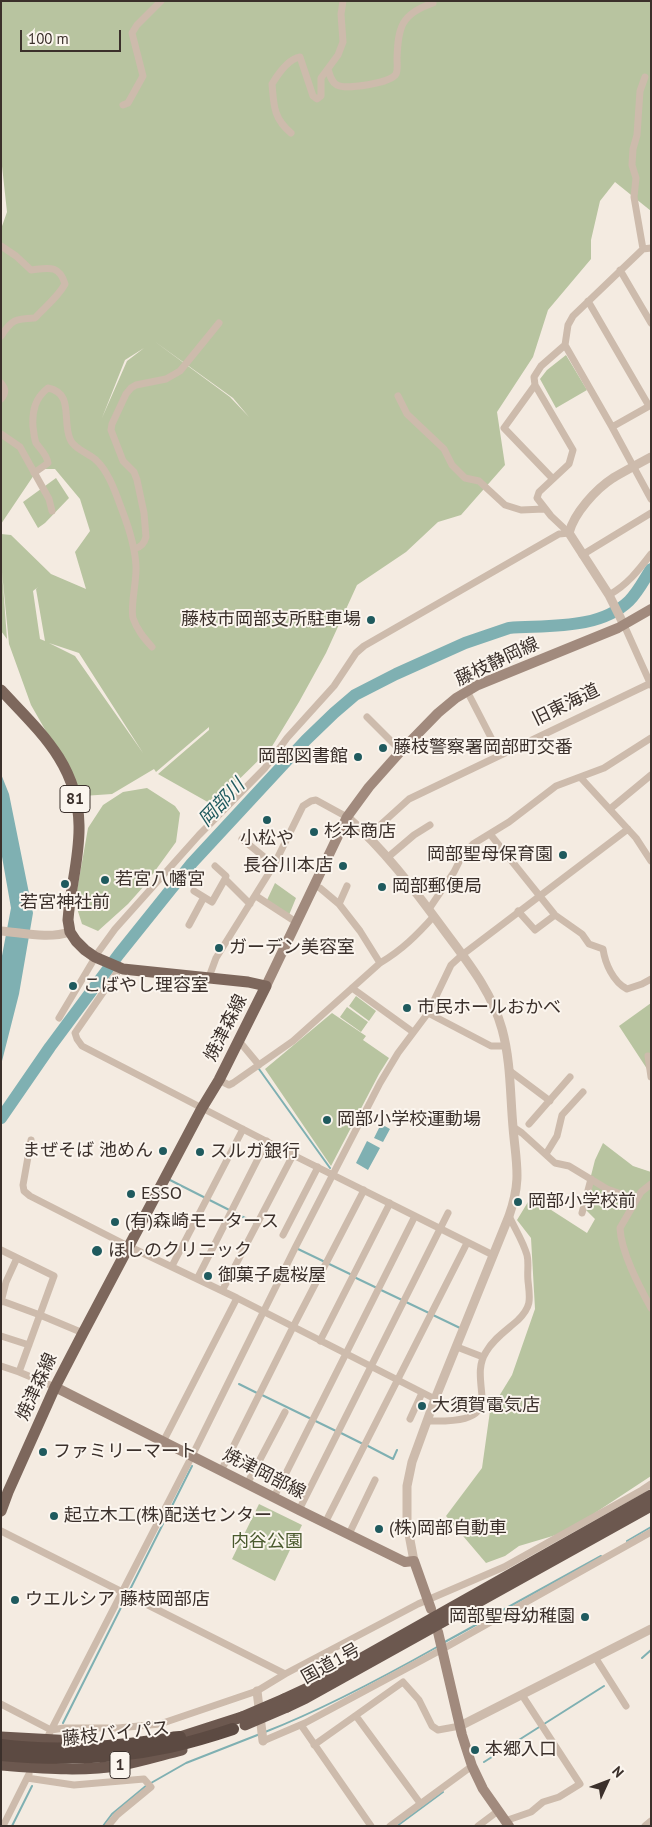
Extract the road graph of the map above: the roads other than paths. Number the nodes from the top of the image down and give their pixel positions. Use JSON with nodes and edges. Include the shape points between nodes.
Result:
{"nodes":[{"id":1,"x":161,"y":1,"type":"edge"},
{"id":2,"x":343,"y":1,"type":"edge"},
{"id":3,"x":433,"y":3,"type":"dead end"},
{"id":4,"x":328,"y":69,"type":"junction"},
{"id":5,"x":645,"y":77,"type":"dead end"},
{"id":6,"x":124,"y":105,"type":"dead end"},
{"id":7,"x":290,"y":133,"type":"dead end"},
{"id":8,"x":1,"y":246,"type":"edge"},
{"id":9,"x":647,"y":248,"type":"edge"},
{"id":10,"x":620,"y":270,"type":"junction"},
{"id":11,"x":588,"y":301,"type":"junction"},
{"id":12,"x":219,"y":323,"type":"dead end"},
{"id":13,"x":651,"y":323,"type":"edge"},
{"id":14,"x":1,"y":336,"type":"edge"},
{"id":15,"x":565,"y":345,"type":"junction"},
{"id":16,"x":1,"y":383,"type":"edge"},
{"id":17,"x":535,"y":385,"type":"junction"},
{"id":18,"x":398,"y":396,"type":"dead end"},
{"id":19,"x":1,"y":399,"type":"edge"},
{"id":20,"x":650,"y":405,"type":"edge"},
{"id":21,"x":612,"y":427,"type":"junction"},
{"id":22,"x":1,"y":434,"type":"edge"},
{"id":23,"x":651,"y":457,"type":"edge"},
{"id":24,"x":633,"y":467,"type":"junction"},
{"id":25,"x":34,"y":473,"type":"junction"},
{"id":26,"x":552,"y":478,"type":"junction"},
{"id":27,"x":651,"y":499,"type":"edge"},
{"id":28,"x":544,"y":508,"type":"junction"},
{"id":29,"x":52,"y":511,"type":"dead end"},
{"id":30,"x":651,"y":513,"type":"edge"},
{"id":31,"x":569,"y":532,"type":"junction"},
{"id":32,"x":134,"y":549,"type":"junction"},
{"id":33,"x":651,"y":554,"type":"edge"},
{"id":34,"x":582,"y":555,"type":"junction"},
{"id":35,"x":609,"y":595,"type":"junction"},
{"id":36,"x":651,"y":610,"type":"edge"},
{"id":37,"x":622,"y":622,"type":"junction"},
{"id":38,"x":152,"y":647,"type":"dead end"},
{"id":39,"x":650,"y":683,"type":"edge"},
{"id":40,"x":1,"y":690,"type":"edge"},
{"id":41,"x":467,"y":691,"type":"junction"},
{"id":42,"x":367,"y":717,"type":"dead end"},
{"id":43,"x":651,"y":738,"type":"edge"},
{"id":44,"x":401,"y":751,"type":"junction"},
{"id":45,"x":500,"y":755,"type":"junction"},
{"id":46,"x":651,"y":775,"type":"edge"},
{"id":47,"x":581,"y":778,"type":"junction"},
{"id":48,"x":610,"y":809,"type":"junction"},
{"id":49,"x":347,"y":817,"type":"junction"},
{"id":50,"x":430,"y":825,"type":"dead end"},
{"id":51,"x":628,"y":830,"type":"junction"},
{"id":52,"x":490,"y":834,"type":"junction"},
{"id":53,"x":367,"y":837,"type":"junction"},
{"id":54,"x":242,"y":839,"type":"dead end"},
{"id":55,"x":387,"y":858,"type":"junction"},
{"id":56,"x":651,"y":861,"type":"edge"},
{"id":57,"x":274,"y":865,"type":"junction"},
{"id":58,"x":215,"y":866,"type":"dead end"},
{"id":59,"x":225,"y":879,"type":"junction"},
{"id":60,"x":314,"y":886,"type":"junction"},
{"id":61,"x":347,"y":886,"type":"dead end"},
{"id":62,"x":194,"y":891,"type":"dead end"},
{"id":63,"x":540,"y":895,"type":"junction"},
{"id":64,"x":256,"y":896,"type":"junction"},
{"id":65,"x":204,"y":898,"type":"junction"},
{"id":66,"x":250,"y":904,"type":"junction"},
{"id":67,"x":339,"y":904,"type":"junction"},
{"id":68,"x":518,"y":911,"type":"junction"},
{"id":69,"x":431,"y":913,"type":"junction"},
{"id":70,"x":554,"y":915,"type":"junction"},
{"id":71,"x":296,"y":922,"type":"junction"},
{"id":72,"x":189,"y":925,"type":"dead end"},
{"id":73,"x":1,"y":931,"type":"edge"},
{"id":74,"x":70,"y":932,"type":"junction"},
{"id":75,"x":462,"y":955,"type":"junction"},
{"id":76,"x":97,"y":958,"type":"junction"},
{"id":77,"x":380,"y":963,"type":"junction"},
{"id":78,"x":119,"y":968,"type":"junction"},
{"id":79,"x":209,"y":977,"type":"junction"},
{"id":80,"x":651,"y":979,"type":"edge"},
{"id":81,"x":266,"y":986,"type":"junction"},
{"id":82,"x":352,"y":988,"type":"junction"},
{"id":83,"x":428,"y":1012,"type":"junction"},
{"id":84,"x":59,"y":1018,"type":"dead end"},
{"id":85,"x":413,"y":1032,"type":"junction"},
{"id":86,"x":239,"y":1041,"type":"junction"},
{"id":87,"x":506,"y":1046,"type":"junction"},
{"id":88,"x":648,"y":1056,"type":"dead end"},
{"id":89,"x":259,"y":1065,"type":"junction"},
{"id":90,"x":510,"y":1071,"type":"junction"},
{"id":91,"x":570,"y":1077,"type":"dead end"},
{"id":92,"x":651,"y":1077,"type":"edge"},
{"id":93,"x":219,"y":1080,"type":"junction"},
{"id":94,"x":582,"y":1092,"type":"dead end"},
{"id":95,"x":550,"y":1101,"type":"junction"},
{"id":96,"x":202,"y":1108,"type":"junction"},
{"id":97,"x":529,"y":1124,"type":"dead end"},
{"id":98,"x":242,"y":1128,"type":"junction"},
{"id":99,"x":513,"y":1128,"type":"junction"},
{"id":100,"x":31,"y":1140,"type":"dead end"},
{"id":101,"x":267,"y":1141,"type":"junction"},
{"id":102,"x":546,"y":1154,"type":"junction"},
{"id":103,"x":293,"y":1155,"type":"junction"},
{"id":104,"x":318,"y":1167,"type":"junction"},
{"id":105,"x":333,"y":1175,"type":"junction"},
{"id":106,"x":591,"y":1179,"type":"junction"},
{"id":107,"x":651,"y":1184,"type":"edge"},
{"id":108,"x":364,"y":1190,"type":"junction"},
{"id":109,"x":390,"y":1203,"type":"junction"},
{"id":110,"x":633,"y":1207,"type":"junction"},
{"id":111,"x":448,"y":1213,"type":"dead end"},
{"id":112,"x":582,"y":1213,"type":"dead end"},
{"id":113,"x":415,"y":1216,"type":"junction"},
{"id":114,"x":509,"y":1216,"type":"junction"},
{"id":115,"x":441,"y":1229,"type":"junction"},
{"id":116,"x":283,"y":1235,"type":"dead end"},
{"id":117,"x":467,"y":1242,"type":"junction"},
{"id":118,"x":128,"y":1246,"type":"junction"},
{"id":119,"x":1,"y":1250,"type":"edge"},
{"id":120,"x":493,"y":1255,"type":"junction"},
{"id":121,"x":17,"y":1258,"type":"junction"},
{"id":122,"x":172,"y":1266,"type":"junction"},
{"id":123,"x":197,"y":1279,"type":"junction"},
{"id":124,"x":4,"y":1281,"type":"edge"},
{"id":125,"x":222,"y":1291,"type":"junction"},
{"id":126,"x":237,"y":1298,"type":"junction"},
{"id":127,"x":649,"y":1300,"type":"edge"},
{"id":128,"x":1,"y":1301,"type":"edge"},
{"id":129,"x":651,"y":1308,"type":"edge"},
{"id":130,"x":264,"y":1312,"type":"junction"},
{"id":131,"x":40,"y":1314,"type":"junction"},
{"id":132,"x":293,"y":1327,"type":"junction"},
{"id":133,"x":83,"y":1333,"type":"junction"},
{"id":134,"x":1,"y":1336,"type":"edge"},
{"id":135,"x":320,"y":1341,"type":"junction"},
{"id":136,"x":29,"y":1345,"type":"junction"},
{"id":137,"x":457,"y":1347,"type":"junction"},
{"id":138,"x":345,"y":1354,"type":"junction"},
{"id":139,"x":483,"y":1358,"type":"junction"},
{"id":140,"x":1,"y":1366,"type":"edge"},
{"id":141,"x":370,"y":1367,"type":"junction"},
{"id":142,"x":20,"y":1372,"type":"junction"},
{"id":143,"x":396,"y":1380,"type":"junction"},
{"id":144,"x":55,"y":1388,"type":"junction"},
{"id":145,"x":422,"y":1393,"type":"junction"},
{"id":146,"x":435,"y":1399,"type":"junction"},
{"id":147,"x":285,"y":1412,"type":"dead end"},
{"id":148,"x":410,"y":1419,"type":"dead end"},
{"id":149,"x":427,"y":1421,"type":"junction"},
{"id":150,"x":163,"y":1442,"type":"junction"},
{"id":151,"x":192,"y":1456,"type":"junction"},
{"id":152,"x":221,"y":1471,"type":"junction"},
{"id":153,"x":374,"y":1480,"type":"dead end"},
{"id":154,"x":247,"y":1484,"type":"junction"},
{"id":155,"x":651,"y":1484,"type":"edge"},
{"id":156,"x":5,"y":1490,"type":"edge"},
{"id":157,"x":651,"y":1495,"type":"edge"},
{"id":158,"x":274,"y":1498,"type":"junction"},
{"id":159,"x":651,"y":1506,"type":"edge"},
{"id":160,"x":299,"y":1510,"type":"junction"},
{"id":161,"x":1,"y":1511,"type":"edge"},
{"id":162,"x":325,"y":1523,"type":"junction"},
{"id":163,"x":1,"y":1531,"type":"edge"},
{"id":164,"x":651,"y":1532,"type":"edge"},
{"id":165,"x":349,"y":1534,"type":"junction"},
{"id":166,"x":414,"y":1561,"type":"junction"},
{"id":167,"x":122,"y":1591,"type":"junction"},
{"id":168,"x":430,"y":1604,"type":"junction"},
{"id":169,"x":651,"y":1629,"type":"edge"},
{"id":170,"x":438,"y":1632,"type":"dead end"},
{"id":171,"x":442,"y":1650,"type":"junction"},
{"id":172,"x":596,"y":1657,"type":"junction"},
{"id":173,"x":285,"y":1674,"type":"junction"},
{"id":174,"x":257,"y":1690,"type":"junction"},
{"id":175,"x":522,"y":1695,"type":"junction"},
{"id":176,"x":285,"y":1703,"type":"junction"},
{"id":177,"x":1,"y":1704,"type":"edge"},
{"id":178,"x":626,"y":1706,"type":"dead end"},
{"id":179,"x":356,"y":1716,"type":"junction"},
{"id":180,"x":240,"y":1724,"type":"junction"},
{"id":181,"x":300,"y":1724,"type":"junction"},
{"id":182,"x":460,"y":1726,"type":"junction"},
{"id":183,"x":49,"y":1734,"type":"junction"},
{"id":184,"x":180,"y":1737,"type":"junction"},
{"id":185,"x":1,"y":1738,"type":"edge"},
{"id":186,"x":262,"y":1741,"type":"joint"},
{"id":187,"x":1,"y":1745,"type":"edge"},
{"id":188,"x":314,"y":1745,"type":"junction"},
{"id":189,"x":1,"y":1755,"type":"edge"},
{"id":190,"x":1,"y":1765,"type":"edge"},
{"id":191,"x":472,"y":1766,"type":"junction"},
{"id":192,"x":420,"y":1804,"type":"junction"},
{"id":193,"x":498,"y":1811,"type":"junction"},
{"id":194,"x":651,"y":1821,"type":"edge"},
{"id":195,"x":507,"y":1823,"type":"edge"},
{"id":196,"x":3,"y":1826,"type":"edge"},
{"id":197,"x":108,"y":1826,"type":"edge"},
{"id":198,"x":371,"y":1826,"type":"edge"},
{"id":199,"x":390,"y":1826,"type":"edge"},
{"id":200,"x":478,"y":1826,"type":"edge"},
{"id":201,"x":645,"y":1826,"type":"edge"}],
"edges":[{"from":1,"to":6,"type":"street","via":[[132,33],[143,76]]},
{"from":2,"to":4,"type":"street","via":[[343,42]]},
{"from":3,"to":4,"type":"street","via":[[416,9],[406,18],[398,36],[397,73],[392,80],[339,87],[333,82]]},
{"from":4,"to":7,"type":"street","via":[[321,78],[321,96],[317,98],[313,96],[300,57],[288,63],[276,77],[272,84],[274,112]]},
{"from":5,"to":9,"type":"street","via":[[640,91],[632,165],[636,178],[634,197]]},
{"from":8,"to":14,"type":"street","via":[[31,270],[54,268],[62,274],[65,284],[35,318],[12,321]]},
{"from":9,"to":10,"type":"street"},
{"from":10,"to":11,"type":"street"},
{"from":10,"to":13,"type":"street"},
{"from":11,"to":15,"type":"street","via":[[568,325]]},
{"from":11,"to":20,"type":"street"},
{"from":12,"to":32,"type":"street","via":[[180,371],[166,379],[131,388],[112,424],[111,430],[123,461],[134,472],[143,501],[146,537],[140,547]]},
{"from":15,"to":17,"type":"street","via":[[541,366],[534,377]]},
{"from":15,"to":21,"type":"street"},
{"from":16,"to":19,"type":"street","via":[[5,388]]},
{"from":17,"to":26,"type":"street","via":[[573,450],[569,464]]},
{"from":17,"to":26,"type":"street","via":[[504,428]]},
{"from":18,"to":28,"type":"street","via":[[407,414],[444,449],[452,465],[465,478],[479,481],[505,505],[521,510]]},
{"from":20,"to":21,"type":"street"},
{"from":21,"to":24,"type":"street"},
{"from":22,"to":25,"type":"street","via":[[20,447]]},
{"from":23,"to":24,"type":"street"},
{"from":24,"to":27,"type":"street"},
{"from":24,"to":31,"type":"street","via":[[602,487],[584,506]]},
{"from":25,"to":29,"type":"street"},
{"from":25,"to":32,"type":"street","via":[[48,463],[48,458],[35,441],[32,418],[34,407],[48,388],[63,396],[70,440],[98,461],[107,475]]},
{"from":26,"to":28,"type":"street","via":[[537,498]]},
{"from":28,"to":31,"type":"street"},
{"from":30,"to":34,"type":"street"},
{"from":31,"to":34,"type":"street"},
{"from":31,"to":76,"type":"street","via":[[559,534],[356,653],[334,686],[265,768],[199,835],[115,929]]},
{"from":32,"to":38,"type":"street","via":[[136,567],[132,616],[138,630]]},
{"from":33,"to":35,"type":"street","via":[[638,572]]},
{"from":34,"to":35,"type":"street"},
{"from":35,"to":37,"type":"street"},
{"from":36,"to":37,"type":"main road","name":"藤枝静岡線"},
{"from":37,"to":39,"type":"street"},
{"from":37,"to":41,"type":"main road","name":"藤枝静岡線"},
{"from":39,"to":45,"type":"street","name":"旧東海道"},
{"from":40,"to":74,"type":"main road","number":"81","via":[[50,743],[73,787],[79,825],[68,914]]},
{"from":41,"to":44,"type":"main road","name":"藤枝静岡線","via":[[438,713]]},
{"from":41,"to":45,"type":"street"},
{"from":42,"to":44,"type":"street"},
{"from":43,"to":47,"type":"street","via":[[604,768]]},
{"from":44,"to":49,"type":"main road","name":"藤枝静岡線"},
{"from":45,"to":53,"type":"street","name":"旧東海道","via":[[409,798]]},
{"from":46,"to":48,"type":"street"},
{"from":47,"to":48,"type":"street"},
{"from":47,"to":52,"type":"street","via":[[556,786]]},
{"from":48,"to":51,"type":"street"},
{"from":49,"to":53,"type":"street"},
{"from":49,"to":57,"type":"street","via":[[316,800],[303,806]]},
{"from":49,"to":60,"type":"main road","name":"藤枝静岡線"},
{"from":50,"to":55,"type":"street"},
{"from":51,"to":56,"type":"street"},
{"from":51,"to":63,"type":"street"},
{"from":52,"to":63,"type":"street"},
{"from":52,"to":69,"type":"street","via":[[466,850]]},
{"from":53,"to":55,"type":"street"},
{"from":54,"to":57,"type":"street"},
{"from":55,"to":69,"type":"street"},
{"from":57,"to":64,"type":"street"},
{"from":58,"to":59,"type":"street","via":[[226,876]]},
{"from":59,"to":65,"type":"street","via":[[212,902]]},
{"from":59,"to":66,"type":"street"},
{"from":60,"to":67,"type":"street"},
{"from":60,"to":71,"type":"main road","name":"藤枝静岡線"},
{"from":61,"to":67,"type":"street"},
{"from":62,"to":65,"type":"street"},
{"from":63,"to":68,"type":"street"},
{"from":63,"to":70,"type":"street"},
{"from":64,"to":66,"type":"street"},
{"from":64,"to":71,"type":"street"},
{"from":65,"to":72,"type":"street"},
{"from":66,"to":79,"type":"street","via":[[216,958]]},
{"from":67,"to":77,"type":"street"},
{"from":68,"to":70,"type":"street","via":[[535,930]]},
{"from":68,"to":75,"type":"street"},
{"from":69,"to":75,"type":"street"},
{"from":69,"to":77,"type":"street","via":[[414,939]]},
{"from":70,"to":80,"type":"street","via":[[582,934],[589,944],[603,949],[606,966],[622,986],[627,989]]},
{"from":71,"to":81,"type":"main road","name":"藤枝静岡線"},
{"from":73,"to":74,"type":"street","via":[[54,936]]},
{"from":74,"to":76,"type":"main road","name":"焼津森線"},
{"from":75,"to":83,"type":"street","via":[[451,965]]},
{"from":75,"to":87,"type":"street","via":[[493,1002]]},
{"from":76,"to":78,"type":"main road","name":"焼津森線"},
{"from":76,"to":84,"type":"street"},
{"from":77,"to":82,"type":"street"},
{"from":78,"to":79,"type":"main road","name":"焼津森線"},
{"from":78,"to":96,"type":"street","via":[[76,1033],[77,1039],[88,1050]]},
{"from":79,"to":81,"type":"main road","name":"焼津森線"},
{"from":81,"to":86,"type":"main road","name":"焼津森線"},
{"from":82,"to":85,"type":"street"},
{"from":82,"to":89,"type":"street","via":[[294,1041]]},
{"from":83,"to":85,"type":"street"},
{"from":83,"to":87,"type":"street","via":[[491,1046]]},
{"from":85,"to":105,"type":"street","via":[[383,1077]]},
{"from":86,"to":89,"type":"street"},
{"from":86,"to":93,"type":"main road","name":"焼津森線"},
{"from":87,"to":90,"type":"street"},
{"from":88,"to":92,"type":"street"},
{"from":89,"to":93,"type":"street","via":[[231,1084]]},
{"from":90,"to":95,"type":"street"},
{"from":90,"to":99,"type":"street"},
{"from":91,"to":95,"type":"street"},
{"from":93,"to":96,"type":"main road","name":"焼津森線"},
{"from":94,"to":102,"type":"street","via":[[562,1115],[557,1136]]},
{"from":95,"to":97,"type":"street"},
{"from":96,"to":98,"type":"street"},
{"from":96,"to":118,"type":"main road","name":"焼津森線"},
{"from":98,"to":101,"type":"street"},
{"from":98,"to":122,"type":"street"},
{"from":99,"to":102,"type":"street"},
{"from":99,"to":114,"type":"street","via":[[518,1176]]},
{"from":100,"to":118,"type":"street","via":[[24,1191]]},
{"from":101,"to":103,"type":"street"},
{"from":101,"to":123,"type":"street"},
{"from":102,"to":106,"type":"street","via":[[555,1162]]},
{"from":103,"to":104,"type":"street"},
{"from":103,"to":125,"type":"street"},
{"from":104,"to":105,"type":"street"},
{"from":104,"to":116,"type":"street"},
{"from":105,"to":108,"type":"street"},
{"from":105,"to":130,"type":"street"},
{"from":106,"to":110,"type":"street","via":[[621,1194]]},
{"from":106,"to":112,"type":"street"},
{"from":107,"to":110,"type":"street","via":[[641,1192]]},
{"from":108,"to":109,"type":"street"},
{"from":108,"to":132,"type":"street"},
{"from":109,"to":113,"type":"street"},
{"from":109,"to":135,"type":"street"},
{"from":110,"to":127,"type":"street","via":[[620,1228],[621,1234],[632,1271]]},
{"from":111,"to":115,"type":"street"},
{"from":113,"to":115,"type":"street"},
{"from":113,"to":138,"type":"street"},
{"from":114,"to":120,"type":"street"},
{"from":114,"to":139,"type":"street","via":[[527,1256],[531,1297],[525,1312],[494,1341]]},
{"from":115,"to":117,"type":"street"},
{"from":115,"to":141,"type":"street"},
{"from":117,"to":120,"type":"street"},
{"from":117,"to":143,"type":"street"},
{"from":118,"to":122,"type":"street"},
{"from":118,"to":133,"type":"main road","name":"焼津森線"},
{"from":119,"to":121,"type":"street"},
{"from":120,"to":137,"type":"street"},
{"from":121,"to":124,"type":"street"},
{"from":121,"to":131,"type":"street","via":[[54,1276]]},
{"from":122,"to":123,"type":"street"},
{"from":123,"to":125,"type":"street"},
{"from":124,"to":128,"type":"street"},
{"from":125,"to":126,"type":"street"},
{"from":126,"to":130,"type":"street"},
{"from":126,"to":150,"type":"street"},
{"from":127,"to":129,"type":"street"},
{"from":128,"to":131,"type":"street"},
{"from":130,"to":132,"type":"street"},
{"from":130,"to":151,"type":"street"},
{"from":131,"to":133,"type":"street"},
{"from":131,"to":136,"type":"street"},
{"from":132,"to":135,"type":"street"},
{"from":132,"to":152,"type":"street"},
{"from":133,"to":144,"type":"main road","name":"焼津森線"},
{"from":134,"to":136,"type":"street"},
{"from":135,"to":138,"type":"street"},
{"from":136,"to":142,"type":"street"},
{"from":137,"to":139,"type":"street"},
{"from":137,"to":146,"type":"street"},
{"from":138,"to":141,"type":"street"},
{"from":138,"to":158,"type":"street"},
{"from":139,"to":149,"type":"street","via":[[480,1408],[467,1418]]},
{"from":140,"to":142,"type":"street"},
{"from":141,"to":143,"type":"street"},
{"from":141,"to":160,"type":"street"},
{"from":142,"to":144,"type":"street"},
{"from":143,"to":145,"type":"street"},
{"from":143,"to":162,"type":"street"},
{"from":144,"to":150,"type":"main road","name":"焼津岡部線"},
{"from":144,"to":156,"type":"main road","name":"焼津森線"},
{"from":145,"to":146,"type":"street"},
{"from":145,"to":148,"type":"street"},
{"from":146,"to":149,"type":"street"},
{"from":147,"to":154,"type":"street"},
{"from":149,"to":166,"type":"street","via":[[407,1486],[408,1524]]},
{"from":150,"to":151,"type":"main road","name":"焼津岡部線"},
{"from":151,"to":152,"type":"main road","name":"焼津岡部線"},
{"from":151,"to":167,"type":"street"},
{"from":152,"to":154,"type":"main road","name":"焼津岡部線"},
{"from":153,"to":165,"type":"street"},
{"from":154,"to":158,"type":"main road","name":"焼津岡部線"},
{"from":155,"to":168,"type":"street","via":[[504,1567]]},
{"from":156,"to":161,"type":"main road","name":"焼津森線"},
{"from":157,"to":176,"type":"highway","name":"国道1号","number":"1"},
{"from":158,"to":160,"type":"main road","name":"焼津岡部線"},
{"from":159,"to":176,"type":"highway","name":"国道1号","number":"1","via":[[306,1698]]},
{"from":160,"to":162,"type":"main road","name":"焼津岡部線"},
{"from":162,"to":165,"type":"main road","name":"焼津岡部線"},
{"from":163,"to":167,"type":"street"},
{"from":164,"to":171,"type":"street"},
{"from":165,"to":166,"type":"main road","name":"焼津岡部線","via":[[405,1562]]},
{"from":166,"to":168,"type":"main road"},
{"from":167,"to":173,"type":"street"},
{"from":167,"to":183,"type":"street"},
{"from":168,"to":173,"type":"street"},
{"from":169,"to":172,"type":"street"},
{"from":170,"to":171,"type":"main road"},
{"from":171,"to":181,"type":"street"},
{"from":171,"to":182,"type":"main road"},
{"from":172,"to":175,"type":"street"},
{"from":172,"to":178,"type":"street"},
{"from":173,"to":174,"type":"street"},
{"from":174,"to":183,"type":"street","via":[[160,1724],[64,1728]]},
{"from":174,"to":186,"type":"street"},
{"from":175,"to":182,"type":"street"},
{"from":175,"to":195,"type":"street","via":[[580,1784]]},
{"from":176,"to":180,"type":"highway","name":"国道1号","number":"1","bridge":true},
{"from":177,"to":183,"type":"street"},
{"from":179,"to":182,"type":"street","via":[[403,1682],[419,1700],[432,1726],[438,1730]]},
{"from":179,"to":188,"type":"street"},
{"from":179,"to":192,"type":"street"},
{"from":180,"to":184,"type":"highway","name":"国道1号","number":"1"},
{"from":180,"to":189,"type":"highway","name":"藤枝バイパス","number":"1","via":[[170,1747],[128,1754],[65,1758]]},
{"from":180,"to":190,"type":"highway","name":"国道1号","number":"1","via":[[188,1749],[120,1765],[54,1769]]},
{"from":181,"to":186,"type":"street"},
{"from":181,"to":188,"type":"street"},
{"from":182,"to":191,"type":"main road"},
{"from":184,"to":185,"type":"highway","name":"国道1号","number":"1","via":[[93,1742]]},
{"from":184,"to":187,"type":"highway","name":"藤枝バイパス","number":"1","via":[[82,1748]]},
{"from":188,"to":198,"type":"street"},
{"from":191,"to":192,"type":"street"},
{"from":191,"to":193,"type":"main road"},
{"from":192,"to":199,"type":"street"},
{"from":193,"to":195,"type":"main road"},
{"from":193,"to":200,"type":"street"},
{"from":194,"to":201,"type":"street"},
{"from":196,"to":197,"type":"street","via":[[28,1775],[74,1784],[144,1779],[151,1787]]}]}
